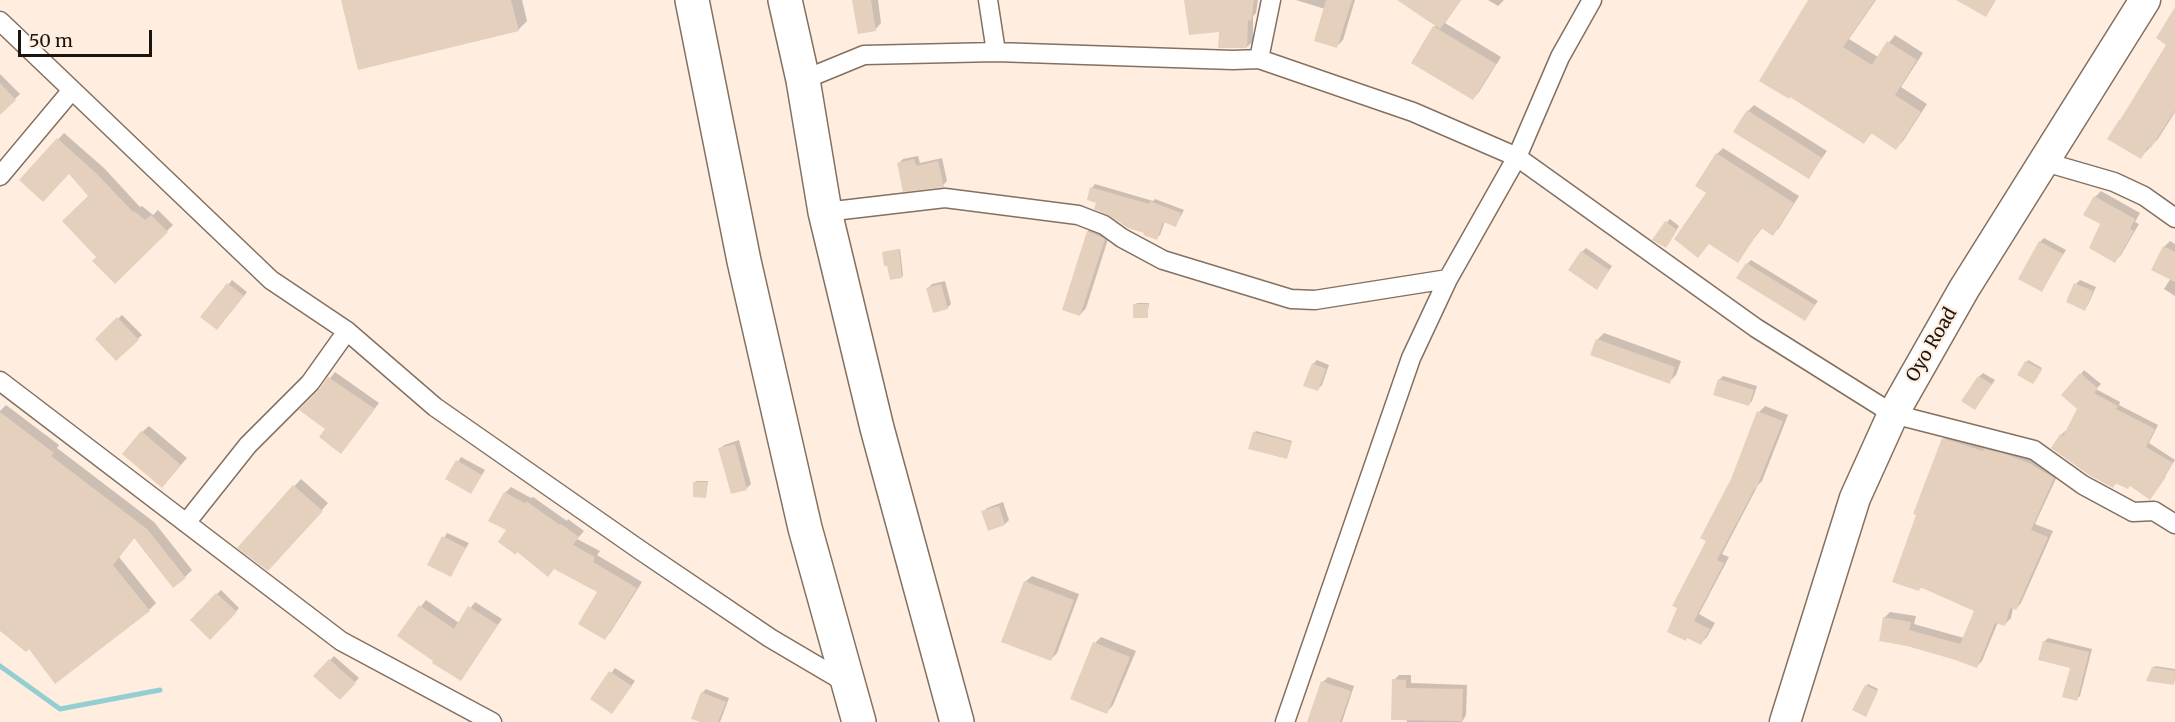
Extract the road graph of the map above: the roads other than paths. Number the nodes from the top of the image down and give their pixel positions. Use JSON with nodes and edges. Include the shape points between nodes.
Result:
{"nodes":[{"id":1,"x":692,"y":0,"type":"edge"},
{"id":2,"x":785,"y":0,"type":"edge"},
{"id":3,"x":988,"y":0,"type":"edge"},
{"id":4,"x":1271,"y":0,"type":"edge"},
{"id":5,"x":1592,"y":0,"type":"edge"},
{"id":6,"x":2145,"y":0,"type":"edge"},
{"id":7,"x":0,"y":21,"type":"edge"},
{"id":8,"x":996,"y":52,"type":"junction"},
{"id":9,"x":1259,"y":59,"type":"junction"},
{"id":10,"x":803,"y":80,"type":"junction"},
{"id":11,"x":72,"y":90,"type":"junction"},
{"id":12,"x":1517,"y":157,"type":"junction"},
{"id":13,"x":2045,"y":162,"type":"junction"},
{"id":14,"x":0,"y":176,"type":"edge"},
{"id":15,"x":825,"y":212,"type":"junction"},
{"id":16,"x":2175,"y":218,"type":"edge"},
{"id":17,"x":1448,"y":279,"type":"junction"},
{"id":18,"x":347,"y":331,"type":"junction"},
{"id":19,"x":0,"y":381,"type":"edge"},
{"id":20,"x":1893,"y":414,"type":"junction"},
{"id":21,"x":186,"y":523,"type":"junction"},
{"id":22,"x":2175,"y":524,"type":"edge"},
{"id":23,"x":848,"y":684,"type":"junction"},
{"id":24,"x":492,"y":722,"type":"edge"},
{"id":25,"x":859,"y":722,"type":"edge"},
{"id":26,"x":957,"y":722,"type":"edge"},
{"id":27,"x":1284,"y":722,"type":"edge"},
{"id":28,"x":1785,"y":722,"type":"edge"}],
"edges":[{"from":1,"to":23,"type":"highway","via":[[744,261],[805,528]]},
{"from":2,"to":10,"type":"highway"},
{"from":3,"to":8,"type":"street"},
{"from":4,"to":9,"type":"street"},
{"from":5,"to":12,"type":"street","via":[[1560,57]]},
{"from":6,"to":13,"type":"highway","name":"Oyo Road"},
{"from":7,"to":11,"type":"street"},
{"from":8,"to":9,"type":"street"},
{"from":8,"to":10,"type":"street","via":[[864,55]]},
{"from":9,"to":12,"type":"street","via":[[1413,112]]},
{"from":10,"to":15,"type":"highway"},
{"from":11,"to":14,"type":"street"},
{"from":11,"to":18,"type":"street","via":[[271,280]]},
{"from":12,"to":17,"type":"street"},
{"from":12,"to":20,"type":"street","via":[[1756,328]]},
{"from":13,"to":16,"type":"street","via":[[2114,182],[2144,196]]},
{"from":13,"to":20,"type":"highway","name":"Oyo Road","via":[[1964,289]]},
{"from":15,"to":17,"type":"street","via":[[945,198],[1078,215],[1104,225],[1163,260],[1291,298],[1315,300]]},
{"from":15,"to":26,"type":"highway"},
{"from":17,"to":27,"type":"street","via":[[1411,358]]},
{"from":18,"to":21,"type":"street","via":[[310,383],[248,445]]},
{"from":18,"to":23,"type":"street","via":[[435,407],[770,639]]},
{"from":19,"to":21,"type":"street"},
{"from":20,"to":22,"type":"street","via":[[2034,450],[2083,485],[2133,512],[2154,511]]},
{"from":20,"to":28,"type":"highway","name":"Oyo Road","via":[[1855,498]]},
{"from":21,"to":24,"type":"street","via":[[340,641]]},
{"from":23,"to":25,"type":"highway"}]}
